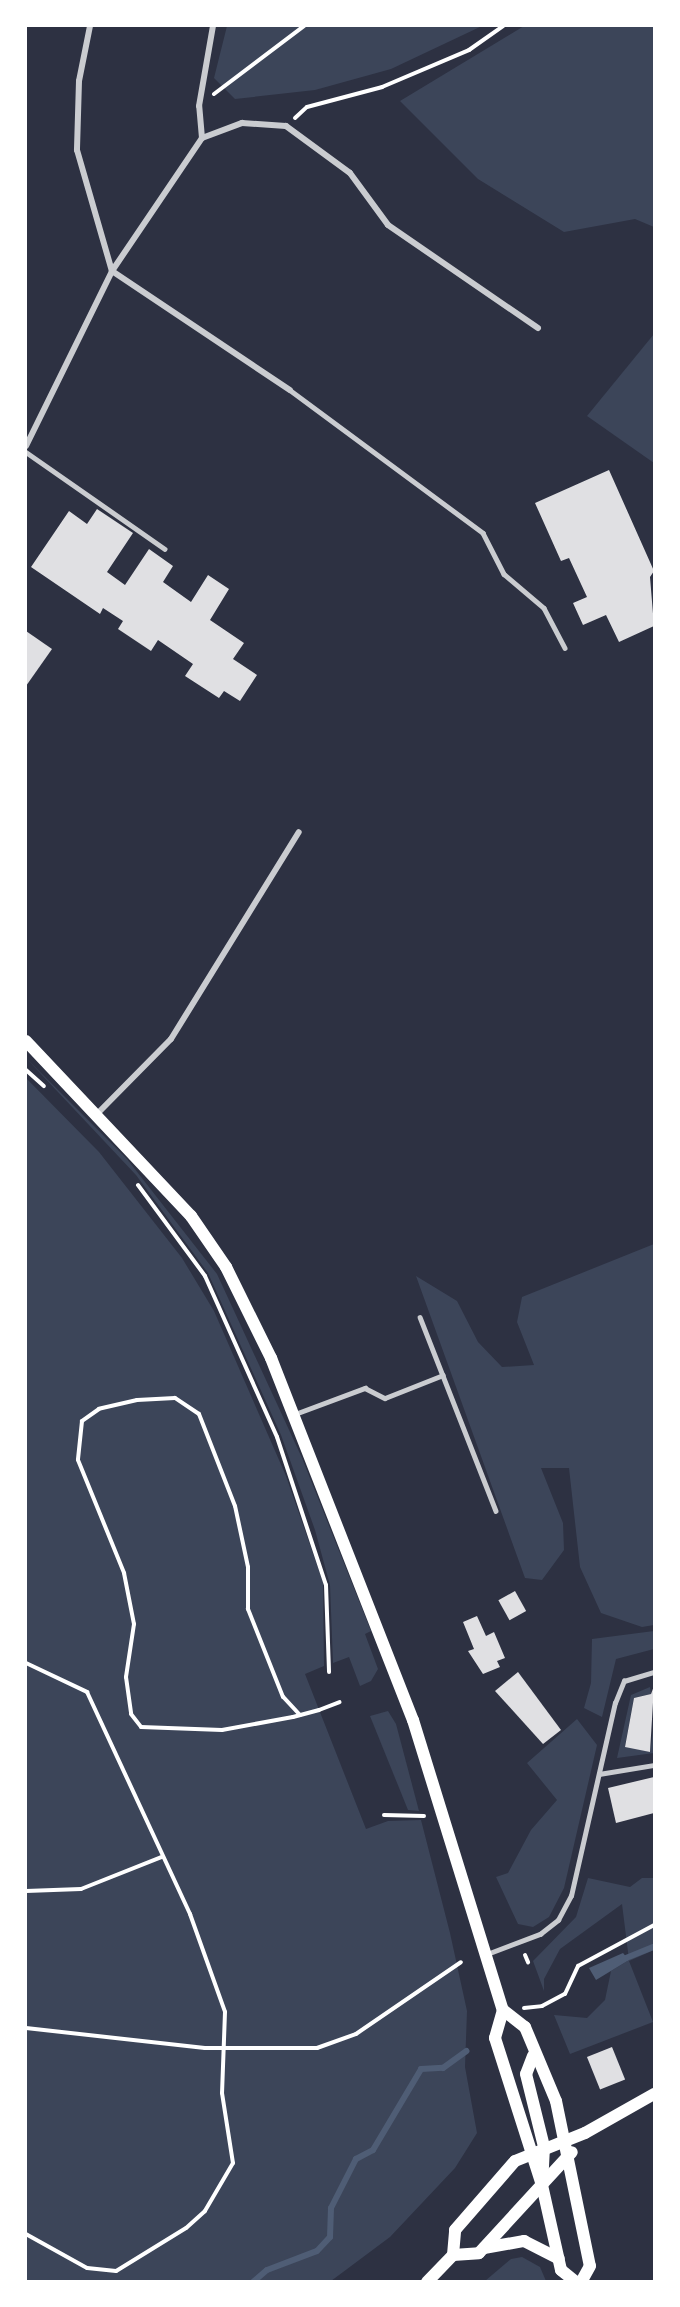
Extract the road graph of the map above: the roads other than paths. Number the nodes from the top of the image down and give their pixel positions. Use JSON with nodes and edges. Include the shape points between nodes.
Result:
{"nodes":[{"id":1,"x":90,"y":26,"type":"edge"},
{"id":2,"x":213,"y":26,"type":"edge"},
{"id":3,"x":202,"y":138,"type":"junction"},
{"id":4,"x":112,"y":271,"type":"junction"},
{"id":5,"x":538,"y":328,"type":"dead end"},
{"id":6,"x":290,"y":390,"type":"joint"},
{"id":7,"x":26,"y":446,"type":"edge"},
{"id":8,"x":26,"y":452,"type":"edge"},
{"id":9,"x":165,"y":549,"type":"dead end"},
{"id":10,"x":565,"y":648,"type":"dead end"},
{"id":11,"x":299,"y":832,"type":"dead end"},
{"id":12,"x":26,"y":1041,"type":"edge"},
{"id":13,"x":97,"y":1114,"type":"junction"},
{"id":14,"x":420,"y":1317,"type":"dead end"},
{"id":15,"x":443,"y":1376,"type":"junction"},
{"id":16,"x":295,"y":1414,"type":"junction"},
{"id":17,"x":496,"y":1511,"type":"dead end"},
{"id":18,"x":654,"y":1672,"type":"edge"},
{"id":19,"x":654,"y":1765,"type":"edge"},
{"id":20,"x":599,"y":1774,"type":"junction"},
{"id":21,"x":486,"y":1954,"type":"junction"},
{"id":22,"x":503,"y":2010,"type":"junction"},
{"id":23,"x":533,"y":2056,"type":"junction"},
{"id":24,"x":654,"y":2094,"type":"edge"},
{"id":25,"x":585,"y":2133,"type":"junction"},
{"id":26,"x":566,"y":2139,"type":"junction"},
{"id":27,"x":544,"y":2147,"type":"junction"},
{"id":28,"x":529,"y":2152,"type":"junction"},
{"id":29,"x":569,"y":2156,"type":"junction"},
{"id":30,"x":542,"y":2185,"type":"junction"},
{"id":31,"x":484,"y":2248,"type":"junction"},
{"id":32,"x":453,"y":2255,"type":"junction"},
{"id":33,"x":559,"y":2259,"type":"junction"},
{"id":34,"x":427,"y":2282,"type":"edge"},
{"id":35,"x":576,"y":2282,"type":"edge"},
{"id":36,"x":581,"y":2282,"type":"edge"}],
"edges":[{"from":1,"to":4,"type":"street","via":[[79,81],[77,150]]},
{"from":2,"to":3,"type":"street","via":[[199,106]]},
{"from":3,"to":4,"type":"street"},
{"from":3,"to":5,"type":"street","via":[[242,123],[286,126],[350,173],[388,225]]},
{"from":4,"to":6,"type":"street"},
{"from":4,"to":7,"type":"street"},
{"from":6,"to":10,"type":"lane","via":[[483,533],[504,573],[544,608]]},
{"from":8,"to":9,"type":"lane"},
{"from":11,"to":13,"type":"street","via":[[171,1039]]},
{"from":12,"to":13,"type":"main road"},
{"from":13,"to":16,"type":"main road","via":[[191,1216],[226,1267]]},
{"from":14,"to":15,"type":"lane"},
{"from":15,"to":16,"type":"lane","via":[[385,1398],[365,1388]]},
{"from":15,"to":17,"type":"lane"},
{"from":16,"to":21,"type":"main road","via":[[413,1720]]},
{"from":18,"to":20,"type":"lane","via":[[624,1681]]},
{"from":19,"to":20,"type":"lane"},
{"from":20,"to":21,"type":"lane","via":[[571,1896],[558,1920],[540,1934]]},
{"from":21,"to":22,"type":"main road"},
{"from":22,"to":23,"type":"main road","via":[[525,2026]]},
{"from":22,"to":28,"type":"main road","via":[[495,2038]]},
{"from":23,"to":26,"type":"main road","via":[[546,2070]]},
{"from":23,"to":27,"type":"main road","via":[[526,2074]]},
{"from":24,"to":25,"type":"main road"},
{"from":25,"to":26,"type":"main road"},
{"from":25,"to":29,"type":"main road"},
{"from":26,"to":27,"type":"main road"},
{"from":26,"to":29,"type":"main road"},
{"from":27,"to":28,"type":"main road"},
{"from":27,"to":30,"type":"main road"},
{"from":28,"to":30,"type":"main road"},
{"from":28,"to":32,"type":"main road","via":[[455,2230]]},
{"from":29,"to":30,"type":"main road"},
{"from":29,"to":36,"type":"main road","via":[[590,2266]]},
{"from":30,"to":31,"type":"main road"},
{"from":30,"to":33,"type":"main road"},
{"from":31,"to":32,"type":"main road"},
{"from":31,"to":33,"type":"main road","via":[[524,2241]]},
{"from":32,"to":34,"type":"main road"},
{"from":33,"to":35,"type":"main road","via":[[561,2270]]}]}
